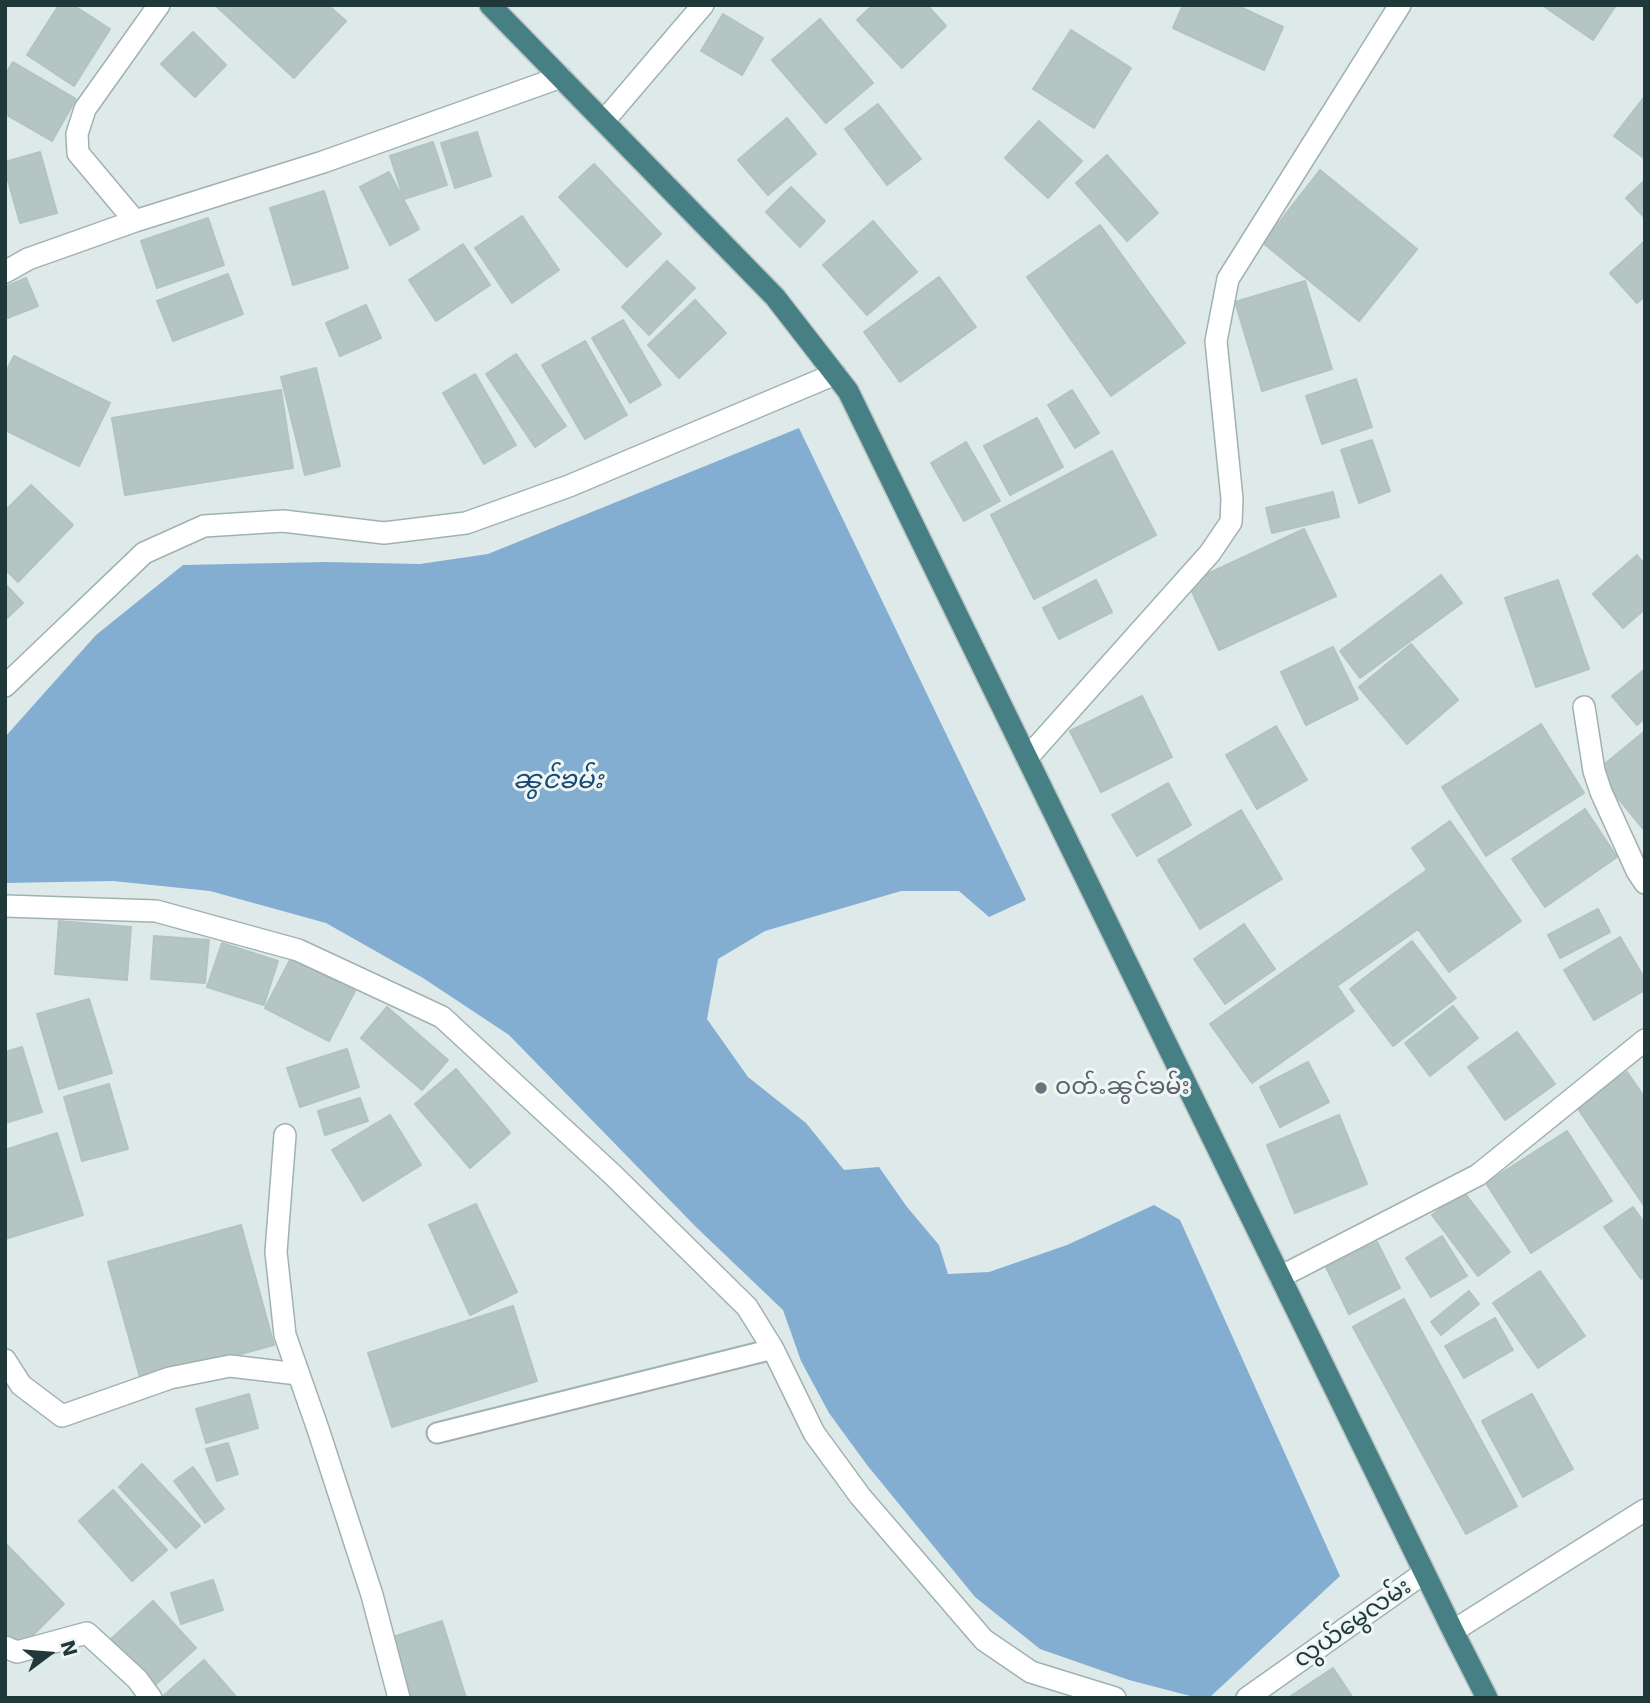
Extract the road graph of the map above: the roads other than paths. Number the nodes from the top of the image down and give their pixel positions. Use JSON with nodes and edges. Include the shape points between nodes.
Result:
{"nodes":[{"id":1,"x":159,"y":5,"type":"edge"},
{"id":2,"x":490,"y":5,"type":"edge"},
{"id":3,"x":703,"y":5,"type":"edge"},
{"id":4,"x":1400,"y":5,"type":"edge"},
{"id":5,"x":561,"y":77,"type":"junction"},
{"id":6,"x":604,"y":121,"type":"junction"},
{"id":7,"x":135,"y":221,"type":"junction"},
{"id":8,"x":5,"y":272,"type":"edge"},
{"id":9,"x":835,"y":374,"type":"junction"},
{"id":10,"x":5,"y":686,"type":"edge"},
{"id":11,"x":1584,"y":707,"type":"dead end"},
{"id":12,"x":1027,"y":758,"type":"junction"},
{"id":13,"x":1645,"y":883,"type":"edge"},
{"id":14,"x":5,"y":906,"type":"edge"},
{"id":15,"x":1645,"y":1040,"type":"edge"},
{"id":16,"x":285,"y":1135,"type":"dead end"},
{"id":17,"x":1280,"y":1277,"type":"junction"},
{"id":18,"x":773,"y":1349,"type":"junction"},
{"id":19,"x":5,"y":1360,"type":"edge"},
{"id":20,"x":298,"y":1374,"type":"junction"},
{"id":21,"x":437,"y":1433,"type":"dead end"},
{"id":22,"x":1645,"y":1510,"type":"edge"},
{"id":23,"x":1424,"y":1573,"type":"junction"},
{"id":24,"x":1453,"y":1631,"type":"junction"},
{"id":25,"x":5,"y":1647,"type":"edge"},
{"id":26,"x":151,"y":1698,"type":"edge"},
{"id":27,"x":399,"y":1698,"type":"edge"},
{"id":28,"x":1115,"y":1698,"type":"edge"},
{"id":29,"x":1247,"y":1698,"type":"edge"},
{"id":30,"x":1487,"y":1698,"type":"edge"}],
"edges":[{"from":1,"to":7,"type":"street","via":[[85,108],[77,134],[78,153]]},
{"from":2,"to":5,"type":"highway"},
{"from":3,"to":6,"type":"street"},
{"from":4,"to":12,"type":"street","via":[[1228,279],[1216,341],[1231,522],[1210,553]]},
{"from":5,"to":6,"type":"highway"},
{"from":5,"to":7,"type":"street","via":[[323,162]]},
{"from":6,"to":9,"type":"highway","via":[[775,297]]},
{"from":7,"to":8,"type":"street","via":[[28,259]]},
{"from":9,"to":10,"type":"street","via":[[569,486],[466,523],[384,533],[283,521],[204,526],[144,553]]},
{"from":9,"to":12,"type":"highway","via":[[848,391]]},
{"from":11,"to":13,"type":"street","via":[[1601,792]]},
{"from":12,"to":17,"type":"highway"},
{"from":14,"to":18,"type":"street","via":[[156,911],[298,950],[442,1017],[747,1307]]},
{"from":15,"to":17,"type":"street","via":[[1478,1175]]},
{"from":16,"to":20,"type":"street","via":[[276,1252],[285,1335]]},
{"from":17,"to":23,"type":"highway"},
{"from":18,"to":21,"type":"lane"},
{"from":18,"to":28,"type":"street","via":[[814,1433],[859,1496],[984,1640],[1031,1672]]},
{"from":19,"to":20,"type":"street","via":[[21,1385],[61,1416],[170,1378],[230,1366]]},
{"from":20,"to":27,"type":"street","via":[[372,1595]]},
{"from":22,"to":24,"type":"street"},
{"from":23,"to":24,"type":"highway"},
{"from":23,"to":29,"type":"street","name":"လွယ်မွေလမ်း"},
{"from":24,"to":30,"type":"highway"},
{"from":25,"to":26,"type":"street","via":[[17,1652],[86,1633],[137,1679]]}]}
